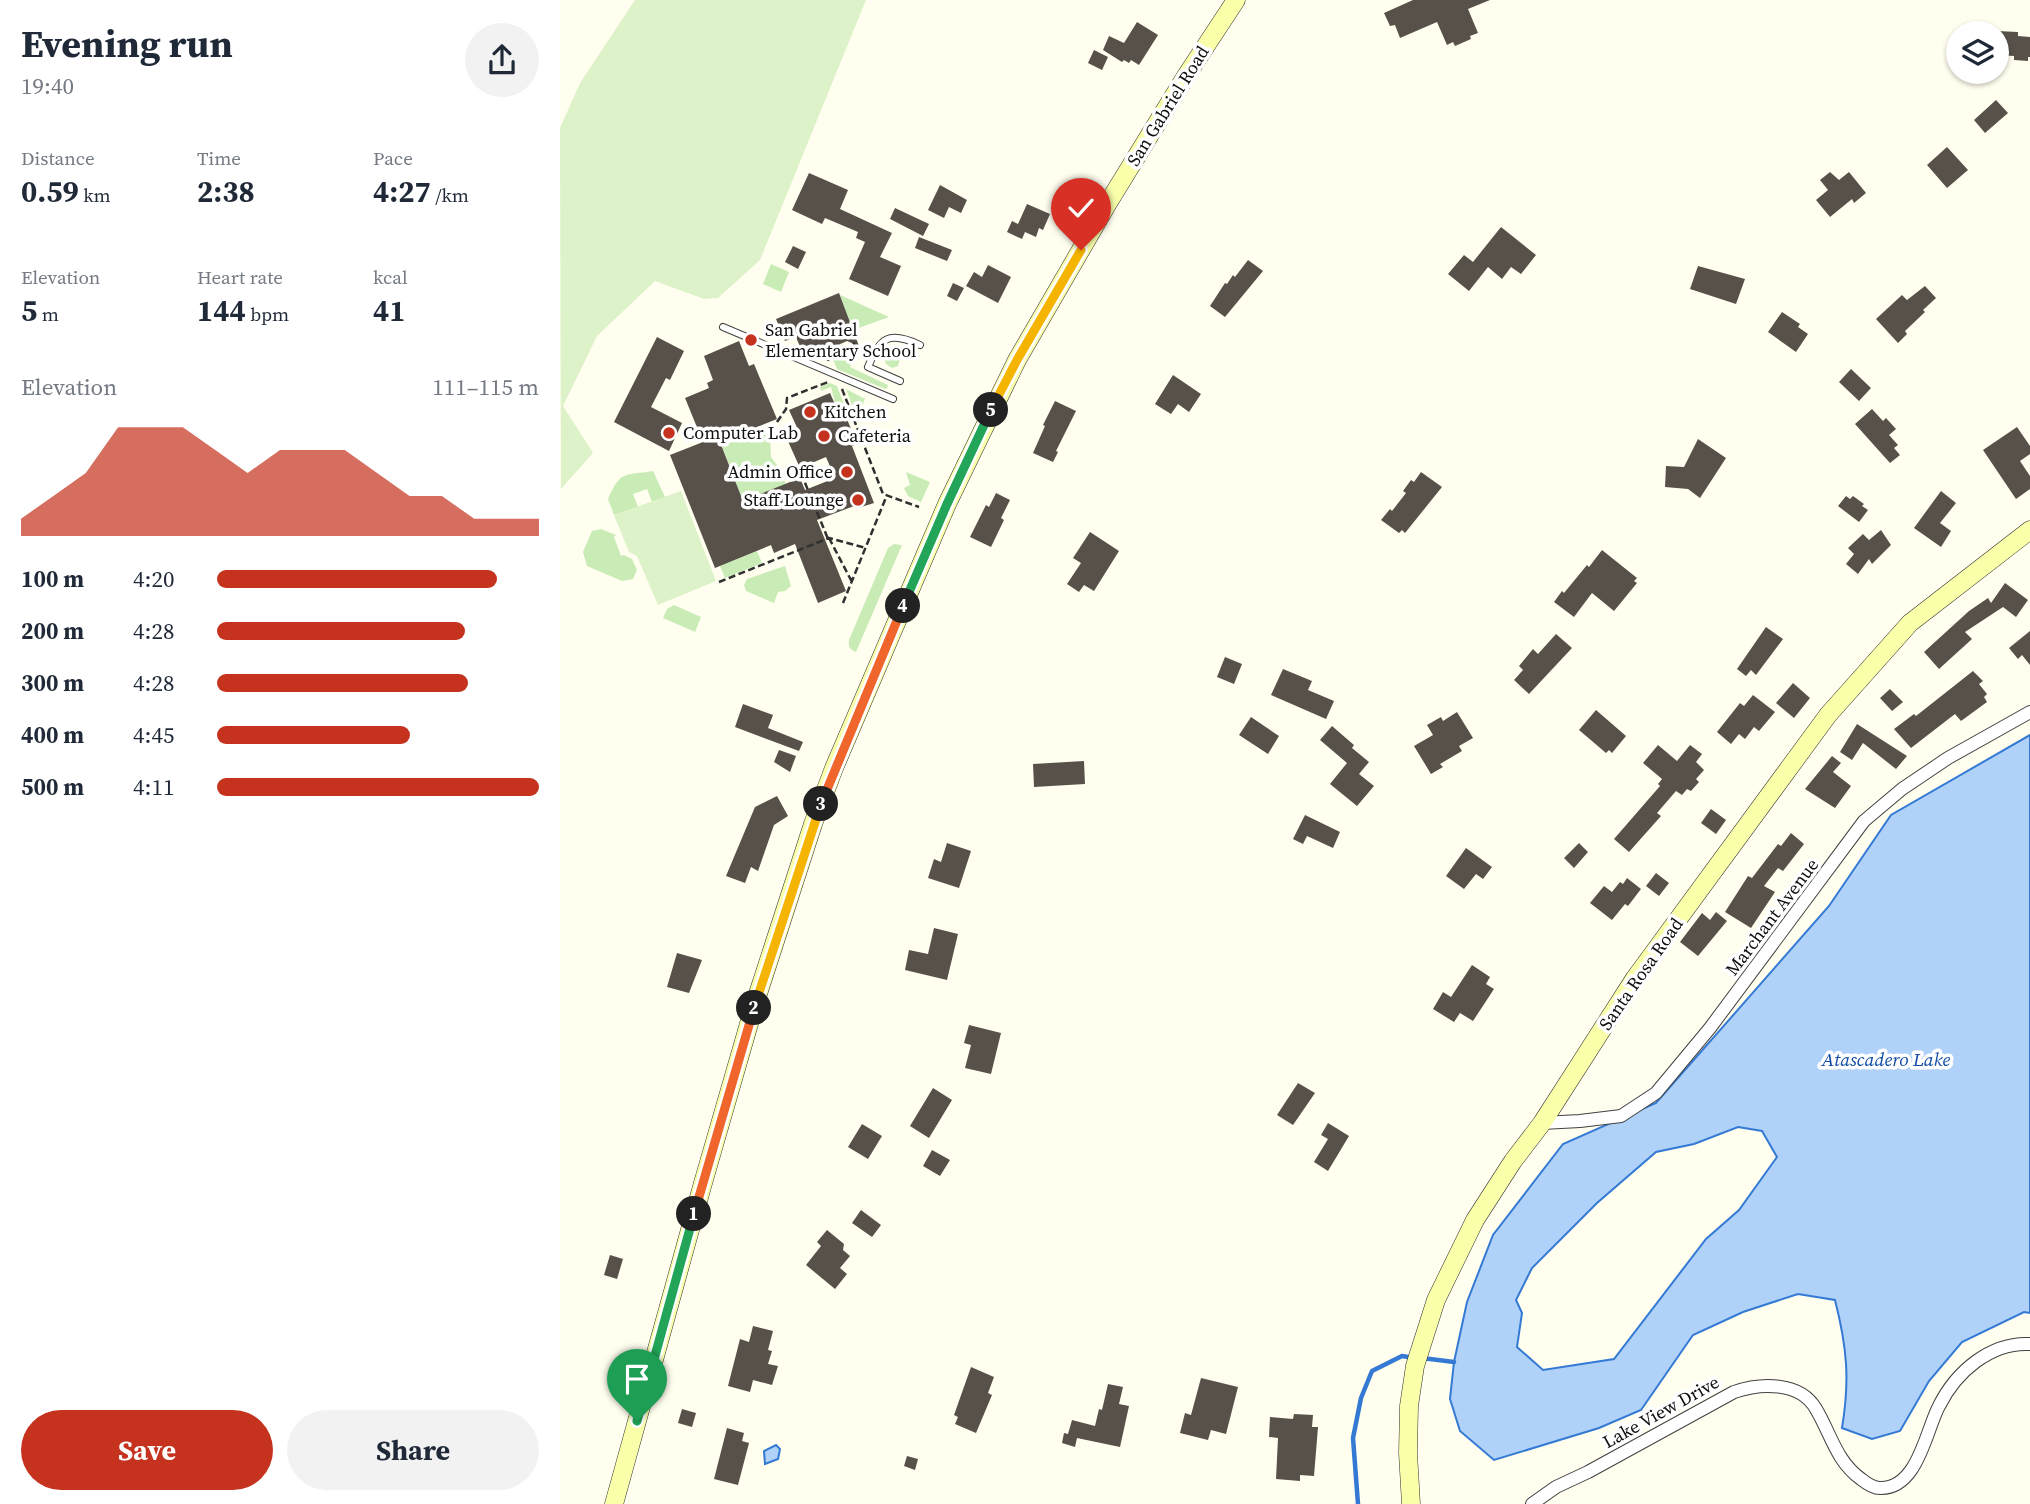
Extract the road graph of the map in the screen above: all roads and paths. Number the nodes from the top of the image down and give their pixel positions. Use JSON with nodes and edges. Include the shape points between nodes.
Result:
{"nodes":[{"id":1,"x":1236,"y":0,"type":"edge"},
{"id":2,"x":723,"y":327,"type":"dead end"},
{"id":3,"x":853,"y":342,"type":"dead end"},
{"id":4,"x":920,"y":345,"type":"dead end"},
{"id":5,"x":856,"y":348,"type":"junction"},
{"id":6,"x":860,"y":350,"type":"dead end"},
{"id":7,"x":827,"y":364,"type":"dead end"},
{"id":8,"x":830,"y":381,"type":"dead end"},
{"id":9,"x":900,"y":381,"type":"dead end"},
{"id":10,"x":840,"y":386,"type":"dead end"},
{"id":11,"x":893,"y":399,"type":"dead end"},
{"id":12,"x":777,"y":422,"type":"dead end"},
{"id":13,"x":801,"y":473,"type":"dead end"},
{"id":14,"x":887,"y":495,"type":"junction"},
{"id":15,"x":919,"y":507,"type":"dead end"},
{"id":16,"x":2030,"y":530,"type":"edge"},
{"id":17,"x":829,"y":539,"type":"junction"},
{"id":18,"x":866,"y":548,"type":"junction"},
{"id":19,"x":719,"y":582,"type":"dead end"},
{"id":20,"x":852,"y":582,"type":"junction"},
{"id":21,"x":843,"y":603,"type":"dead end"},
{"id":22,"x":2030,"y":712,"type":"edge"},
{"id":23,"x":1542,"y":1122,"type":"junction"},
{"id":24,"x":2030,"y":1344,"type":"edge"},
{"id":25,"x":614,"y":1504,"type":"edge"},
{"id":26,"x":1411,"y":1504,"type":"edge"},
{"id":27,"x":1532,"y":1504,"type":"edge"}],
"edges":[{"from":1,"to":25,"type":"street","name":"San Gabriel Road","via":[[1115,191],[1017,360],[947,504],[834,768],[759,992]]},
{"from":2,"to":11,"type":"lane"},
{"from":3,"to":5,"type":"path"},
{"from":4,"to":9,"type":"lane","via":[[899,338],[881,342],[875,349],[868,368]]},
{"from":5,"to":6,"type":"path"},
{"from":5,"to":7,"type":"path","via":[[829,357]]},
{"from":8,"to":12,"type":"path","via":[[787,398]]},
{"from":10,"to":14,"type":"path"},
{"from":13,"to":17,"type":"path"},
{"from":14,"to":15,"type":"path"},
{"from":14,"to":18,"type":"path"},
{"from":16,"to":23,"type":"street","name":"Santa Rosa Road","via":[[1910,623],[1828,715],[1635,978]]},
{"from":17,"to":18,"type":"path"},
{"from":17,"to":19,"type":"path"},
{"from":17,"to":20,"type":"path"},
{"from":18,"to":20,"type":"path"},
{"from":20,"to":21,"type":"path"},
{"from":22,"to":23,"type":"street","name":"Marchant Avenue","via":[[1948,758],[1864,821],[1656,1093],[1620,1116]]},
{"from":23,"to":26,"type":"street","name":"Santa Rosa Road","via":[[1475,1220],[1423,1334],[1409,1406]]},
{"from":24,"to":27,"type":"street","name":"Lake View Drive","via":[[1993,1350],[1958,1377],[1940,1404],[1921,1454],[1894,1484],[1880,1488],[1850,1471],[1815,1406],[1798,1392],[1766,1385],[1734,1392]]}]}
